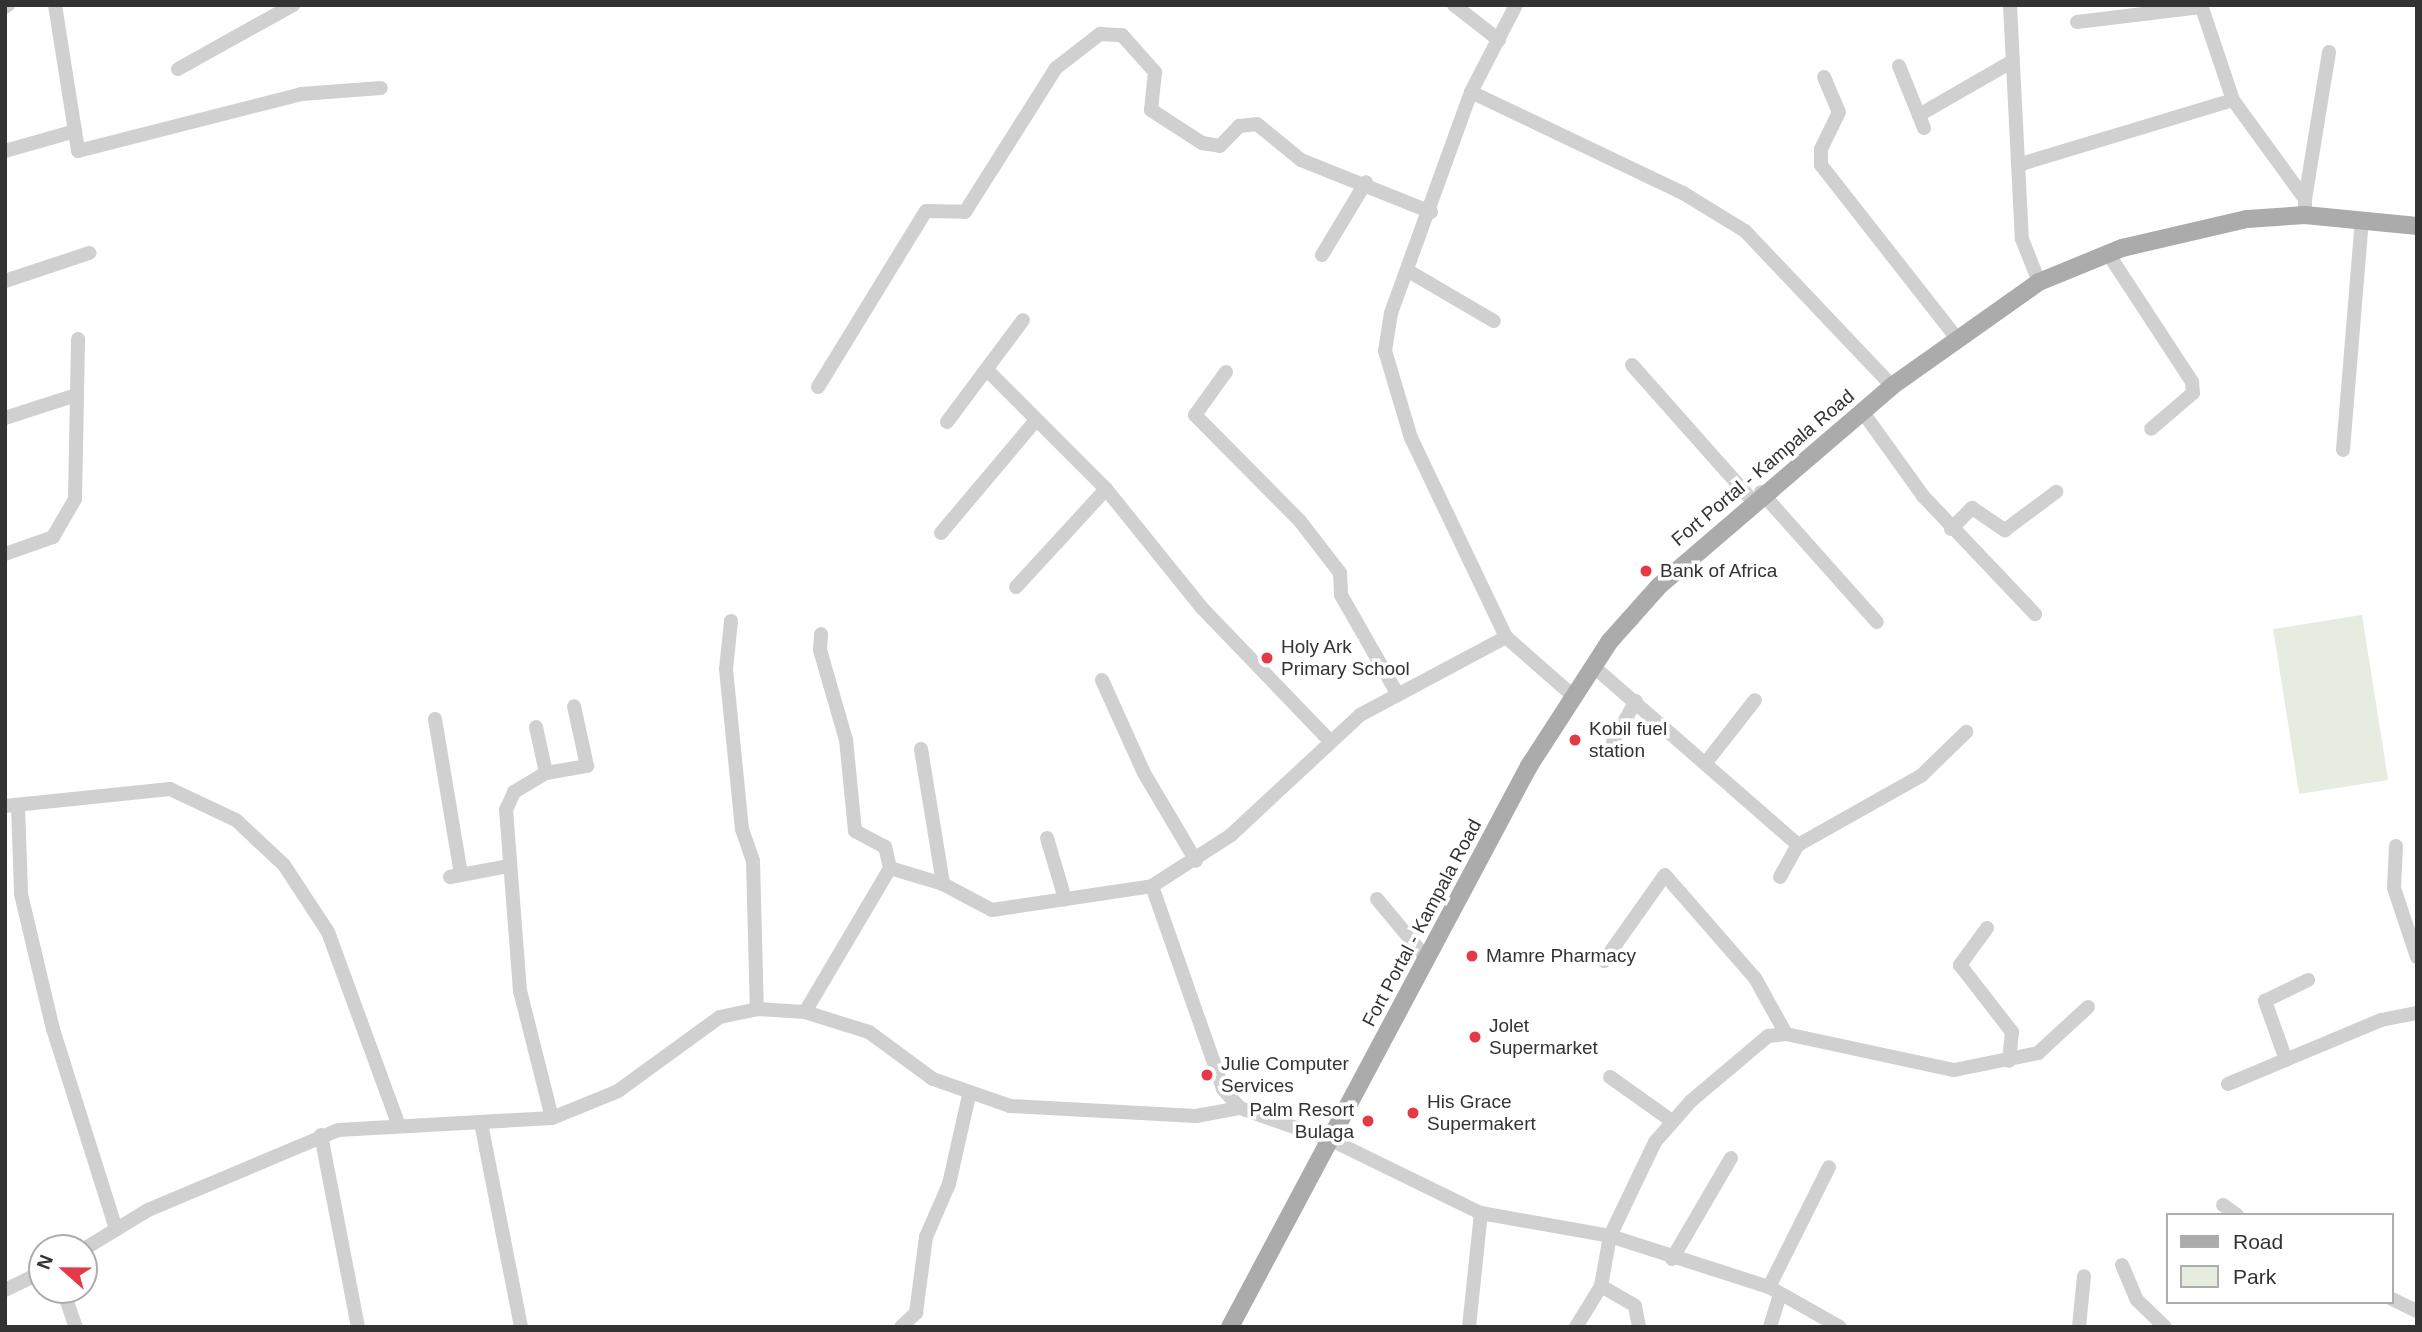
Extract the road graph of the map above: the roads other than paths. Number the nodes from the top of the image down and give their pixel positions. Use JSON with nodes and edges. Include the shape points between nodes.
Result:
{"nodes":[{"id":1,"x":55,"y":5,"type":"edge"},
{"id":2,"x":293,"y":5,"type":"edge"},
{"id":3,"x":1454,"y":5,"type":"edge"},
{"id":4,"x":1516,"y":5,"type":"edge"},
{"id":5,"x":2010,"y":5,"type":"edge"},
{"id":6,"x":2201,"y":6,"type":"edge"},
{"id":7,"x":2115,"y":10,"type":"edge"},
{"id":8,"x":2077,"y":22,"type":"dead end"},
{"id":9,"x":1499,"y":40,"type":"junction"},
{"id":10,"x":2329,"y":52,"type":"dead end"},
{"id":11,"x":2011,"y":62,"type":"junction"},
{"id":12,"x":1899,"y":66,"type":"dead end"},
{"id":13,"x":178,"y":69,"type":"dead end"},
{"id":14,"x":1825,"y":77,"type":"dead end"},
{"id":15,"x":381,"y":88,"type":"dead end"},
{"id":16,"x":1471,"y":92,"type":"junction"},
{"id":17,"x":2233,"y":100,"type":"junction"},
{"id":18,"x":75,"y":131,"type":"junction"},
{"id":19,"x":5,"y":151,"type":"edge"},
{"id":20,"x":2021,"y":164,"type":"junction"},
{"id":21,"x":1366,"y":182,"type":"junction"},
{"id":22,"x":2305,"y":207,"type":"junction"},
{"id":23,"x":1431,"y":212,"type":"junction"},
{"id":24,"x":2362,"y":220,"type":"junction"},
{"id":25,"x":2417,"y":226,"type":"edge"},
{"id":26,"x":89,"y":253,"type":"dead end"},
{"id":27,"x":1322,"y":255,"type":"dead end"},
{"id":28,"x":2109,"y":255,"type":"junction"},
{"id":29,"x":1410,"y":272,"type":"junction"},
{"id":30,"x":5,"y":281,"type":"edge"},
{"id":31,"x":2039,"y":282,"type":"junction"},
{"id":32,"x":1023,"y":320,"type":"dead end"},
{"id":33,"x":1494,"y":321,"type":"dead end"},
{"id":34,"x":1956,"y":337,"type":"junction"},
{"id":35,"x":78,"y":339,"type":"dead end"},
{"id":36,"x":1632,"y":365,"type":"dead end"},
{"id":37,"x":988,"y":371,"type":"junction"},
{"id":38,"x":1226,"y":372,"type":"dead end"},
{"id":39,"x":1892,"y":386,"type":"junction"},
{"id":40,"x":818,"y":387,"type":"dead end"},
{"id":41,"x":73,"y":396,"type":"junction"},
{"id":42,"x":1862,"y":411,"type":"junction"},
{"id":43,"x":5,"y":418,"type":"edge"},
{"id":44,"x":1036,"y":420,"type":"junction"},
{"id":45,"x":947,"y":422,"type":"dead end"},
{"id":46,"x":2151,"y":429,"type":"dead end"},
{"id":47,"x":2343,"y":450,"type":"dead end"},
{"id":48,"x":1106,"y":489,"type":"junction"},
{"id":49,"x":2056,"y":492,"type":"dead end"},
{"id":50,"x":1757,"y":496,"type":"junction"},
{"id":51,"x":1951,"y":529,"type":"junction"},
{"id":52,"x":941,"y":533,"type":"dead end"},
{"id":53,"x":5,"y":554,"type":"edge"},
{"id":54,"x":1016,"y":587,"type":"dead end"},
{"id":55,"x":2035,"y":614,"type":"dead end"},
{"id":56,"x":731,"y":621,"type":"dead end"},
{"id":57,"x":1877,"y":622,"type":"dead end"},
{"id":58,"x":821,"y":634,"type":"dead end"},
{"id":59,"x":1506,"y":638,"type":"junction"},
{"id":60,"x":1593,"y":666,"type":"junction"},
{"id":61,"x":1102,"y":680,"type":"dead end"},
{"id":62,"x":1398,"y":695,"type":"junction"},
{"id":63,"x":1572,"y":695,"type":"junction"},
{"id":64,"x":1755,"y":700,"type":"dead end"},
{"id":65,"x":1636,"y":701,"type":"junction"},
{"id":66,"x":574,"y":706,"type":"dead end"},
{"id":67,"x":435,"y":719,"type":"dead end"},
{"id":68,"x":536,"y":727,"type":"dead end"},
{"id":69,"x":1966,"y":732,"type":"dead end"},
{"id":70,"x":1328,"y":739,"type":"junction"},
{"id":71,"x":1613,"y":741,"type":"dead end"},
{"id":72,"x":921,"y":749,"type":"dead end"},
{"id":73,"x":1708,"y":760,"type":"junction"},
{"id":74,"x":546,"y":773,"type":"junction"},
{"id":75,"x":12,"y":806,"type":"edge"},
{"id":76,"x":1047,"y":838,"type":"dead end"},
{"id":77,"x":1798,"y":845,"type":"junction"},
{"id":78,"x":2396,"y":846,"type":"dead end"},
{"id":79,"x":1196,"y":861,"type":"junction"},
{"id":80,"x":508,"y":866,"type":"junction"},
{"id":81,"x":890,"y":867,"type":"junction"},
{"id":82,"x":1780,"y":877,"type":"dead end"},
{"id":83,"x":943,"y":884,"type":"junction"},
{"id":84,"x":1152,"y":886,"type":"junction"},
{"id":85,"x":1065,"y":899,"type":"junction"},
{"id":86,"x":1377,"y":899,"type":"dead end"},
{"id":87,"x":1987,"y":928,"type":"dead end"},
{"id":88,"x":2417,"y":957,"type":"edge"},
{"id":89,"x":1427,"y":959,"type":"junction"},
{"id":90,"x":1604,"y":961,"type":"dead end"},
{"id":91,"x":2308,"y":980,"type":"dead end"},
{"id":92,"x":2088,"y":1007,"type":"dead end"},
{"id":93,"x":757,"y":1009,"type":"junction"},
{"id":94,"x":805,"y":1012,"type":"junction"},
{"id":95,"x":2417,"y":1013,"type":"edge"},
{"id":96,"x":1787,"y":1034,"type":"junction"},
{"id":97,"x":2286,"y":1060,"type":"junction"},
{"id":98,"x":2009,"y":1061,"type":"junction"},
{"id":99,"x":1610,"y":1077,"type":"dead end"},
{"id":100,"x":2228,"y":1084,"type":"dead end"},
{"id":101,"x":969,"y":1095,"type":"junction"},
{"id":102,"x":1240,"y":1108,"type":"junction"},
{"id":103,"x":552,"y":1118,"type":"junction"},
{"id":104,"x":397,"y":1121,"type":"junction"},
{"id":105,"x":1672,"y":1121,"type":"junction"},
{"id":106,"x":481,"y":1123,"type":"junction"},
{"id":107,"x":321,"y":1135,"type":"junction"},
{"id":108,"x":1331,"y":1140,"type":"junction"},
{"id":109,"x":1731,"y":1158,"type":"dead end"},
{"id":110,"x":1829,"y":1167,"type":"dead end"},
{"id":111,"x":2223,"y":1205,"type":"dead end"},
{"id":112,"x":1481,"y":1213,"type":"junction"},
{"id":113,"x":2234,"y":1213,"type":"edge"},
{"id":114,"x":116,"y":1229,"type":"junction"},
{"id":115,"x":1610,"y":1236,"type":"junction"},
{"id":116,"x":98,"y":1240,"type":"edge"},
{"id":117,"x":1672,"y":1259,"type":"junction"},
{"id":118,"x":2122,"y":1265,"type":"dead end"},
{"id":119,"x":2084,"y":1276,"type":"dead end"},
{"id":120,"x":28,"y":1279,"type":"edge"},
{"id":121,"x":1601,"y":1286,"type":"junction"},
{"id":122,"x":5,"y":1290,"type":"edge"},
{"id":123,"x":1775,"y":1291,"type":"junction"},
{"id":124,"x":2394,"y":1300,"type":"edge"},
{"id":125,"x":68,"y":1304,"type":"edge"},
{"id":126,"x":2417,"y":1311,"type":"edge"},
{"id":127,"x":76,"y":1327,"type":"edge"},
{"id":128,"x":358,"y":1327,"type":"edge"},
{"id":129,"x":521,"y":1327,"type":"edge"},
{"id":130,"x":901,"y":1327,"type":"edge"},
{"id":131,"x":1230,"y":1327,"type":"edge"},
{"id":132,"x":1469,"y":1327,"type":"edge"},
{"id":133,"x":1576,"y":1327,"type":"edge"},
{"id":134,"x":1639,"y":1327,"type":"edge"},
{"id":135,"x":1770,"y":1327,"type":"edge"},
{"id":136,"x":1840,"y":1327,"type":"edge"},
{"id":137,"x":2080,"y":1327,"type":"edge"},
{"id":138,"x":2165,"y":1327,"type":"edge"}],
"edges":[{"from":1,"to":18,"type":"street"},
{"from":2,"to":13,"type":"street"},
{"from":3,"to":9,"type":"street"},
{"from":4,"to":9,"type":"street"},
{"from":5,"to":11,"type":"street"},
{"from":6,"to":7,"type":"street"},
{"from":6,"to":17,"type":"street"},
{"from":7,"to":8,"type":"street"},
{"from":9,"to":16,"type":"street"},
{"from":10,"to":22,"type":"street"},
{"from":11,"to":12,"type":"street","via":[[1922,121]]},
{"from":11,"to":20,"type":"street"},
{"from":14,"to":34,"type":"street","via":[[1839,112],[1821,149],[1821,165]]},
{"from":15,"to":18,"type":"street","via":[[300,94],[78,151]]},
{"from":16,"to":23,"type":"street"},
{"from":16,"to":39,"type":"street","via":[[1683,192],[1745,231]]},
{"from":17,"to":20,"type":"street"},
{"from":17,"to":22,"type":"street"},
{"from":18,"to":19,"type":"street"},
{"from":20,"to":31,"type":"street","via":[[2022,239]]},
{"from":21,"to":23,"type":"street"},
{"from":21,"to":27,"type":"street"},
{"from":21,"to":40,"type":"street","via":[[1301,160],[1257,124],[1245,122],[1220,146],[1202,143],[1151,110],[1155,72],[1122,35],[1100,34],[1056,68],[965,212],[926,211]]},
{"from":22,"to":24,"type":"main road","name":"Fort Portal - Kampala Road"},
{"from":22,"to":28,"type":"main road","name":"Fort Portal - Kampala Road","via":[[2199,228]]},
{"from":23,"to":29,"type":"street"},
{"from":24,"to":25,"type":"main road","name":"Fort Portal - Kampala Road"},
{"from":24,"to":47,"type":"street"},
{"from":26,"to":30,"type":"street"},
{"from":28,"to":31,"type":"main road","name":"Fort Portal - Kampala Road"},
{"from":28,"to":46,"type":"street","via":[[2192,382],[2193,393]]},
{"from":29,"to":33,"type":"street"},
{"from":29,"to":59,"type":"street","via":[[1386,334],[1386,368],[1411,438]]},
{"from":31,"to":34,"type":"main road","name":"Fort Portal - Kampala Road"},
{"from":32,"to":37,"type":"street"},
{"from":34,"to":39,"type":"main road","name":"Fort Portal - Kampala Road"},
{"from":35,"to":41,"type":"street"},
{"from":36,"to":50,"type":"street"},
{"from":37,"to":44,"type":"street"},
{"from":37,"to":45,"type":"street"},
{"from":38,"to":62,"type":"street","via":[[1195,415],[1300,521],[1340,573],[1341,595]]},
{"from":39,"to":42,"type":"main road","name":"Fort Portal - Kampala Road"},
{"from":41,"to":43,"type":"street"},
{"from":41,"to":53,"type":"street","via":[[78,470],[66,520],[47,540]]},
{"from":42,"to":50,"type":"main road","name":"Fort Portal - Kampala Road"},
{"from":42,"to":51,"type":"street"},
{"from":44,"to":48,"type":"street"},
{"from":44,"to":52,"type":"street"},
{"from":48,"to":54,"type":"street"},
{"from":48,"to":70,"type":"street","via":[[1202,608]]},
{"from":49,"to":51,"type":"street","via":[[2005,530],[1972,508]]},
{"from":50,"to":57,"type":"street"},
{"from":50,"to":60,"type":"main road","name":"Fort Portal - Kampala Road","via":[[1659,586]]},
{"from":51,"to":55,"type":"street"},
{"from":56,"to":93,"type":"street","via":[[726,670],[742,828],[753,860]]},
{"from":58,"to":81,"type":"street","via":[[820,650],[845,740],[855,831],[885,847]]},
{"from":59,"to":62,"type":"street"},
{"from":59,"to":63,"type":"street"},
{"from":60,"to":63,"type":"main road","name":"Fort Portal - Kampala Road"},
{"from":60,"to":65,"type":"street"},
{"from":61,"to":79,"type":"street","via":[[1144,773]]},
{"from":62,"to":70,"type":"street"},
{"from":63,"to":89,"type":"main road","name":"Fort Portal - Kampala Road"},
{"from":64,"to":73,"type":"street"},
{"from":65,"to":71,"type":"street"},
{"from":65,"to":73,"type":"street"},
{"from":66,"to":74,"type":"street","via":[[587,765]]},
{"from":67,"to":80,"type":"street","via":[[455,876]]},
{"from":68,"to":74,"type":"street"},
{"from":69,"to":77,"type":"street","via":[[1892,795]]},
{"from":70,"to":79,"type":"street","via":[[1267,802]]},
{"from":72,"to":83,"type":"street"},
{"from":73,"to":77,"type":"street"},
{"from":74,"to":80,"type":"street","via":[[509,797]]},
{"from":75,"to":104,"type":"street","via":[[170,789],[236,820],[284,865],[328,932]]},
{"from":75,"to":114,"type":"street","via":[[21,894],[53,1029]]},
{"from":76,"to":85,"type":"street"},
{"from":77,"to":82,"type":"street"},
{"from":78,"to":88,"type":"street","via":[[2394,888]]},
{"from":79,"to":84,"type":"street"},
{"from":80,"to":103,"type":"street","via":[[520,991]]},
{"from":81,"to":83,"type":"street"},
{"from":81,"to":94,"type":"street"},
{"from":83,"to":85,"type":"street","via":[[992,910]]},
{"from":84,"to":85,"type":"street"},
{"from":84,"to":102,"type":"street","via":[[1223,1089]]},
{"from":86,"to":89,"type":"street"},
{"from":87,"to":98,"type":"street","via":[[1960,965],[2012,1032]]},
{"from":89,"to":108,"type":"main road","name":"Fort Portal - Kampala Road"},
{"from":90,"to":96,"type":"street","via":[[1665,876],[1755,978]]},
{"from":91,"to":97,"type":"street","via":[[2265,1001]]},
{"from":92,"to":98,"type":"street","via":[[2038,1053]]},
{"from":93,"to":94,"type":"street"},
{"from":93,"to":103,"type":"street","via":[[720,1017],[618,1091]]},
{"from":94,"to":101,"type":"street","via":[[869,1031],[933,1079]]},
{"from":95,"to":97,"type":"street","via":[[2381,1020]]},
{"from":96,"to":98,"type":"street","via":[[1954,1070]]},
{"from":96,"to":105,"type":"street","via":[[1759,1043]]},
{"from":97,"to":100,"type":"street"},
{"from":99,"to":105,"type":"street"},
{"from":101,"to":102,"type":"street","via":[[1010,1106],[1089,1111],[1196,1116]]},
{"from":101,"to":130,"type":"street","via":[[948,1184],[926,1237],[916,1313]]},
{"from":102,"to":108,"type":"street"},
{"from":103,"to":106,"type":"street"},
{"from":104,"to":106,"type":"street"},
{"from":104,"to":107,"type":"street"},
{"from":105,"to":115,"type":"street"},
{"from":106,"to":129,"type":"street"},
{"from":107,"to":114,"type":"street"},
{"from":107,"to":128,"type":"street"},
{"from":108,"to":112,"type":"street"},
{"from":108,"to":131,"type":"main road","name":"Fort Portal - Kampala Road"},
{"from":109,"to":117,"type":"street"},
{"from":110,"to":123,"type":"street"},
{"from":111,"to":113,"type":"street"},
{"from":112,"to":115,"type":"street"},
{"from":112,"to":132,"type":"street"},
{"from":114,"to":116,"type":"street"},
{"from":115,"to":117,"type":"street"},
{"from":115,"to":121,"type":"street"},
{"from":117,"to":123,"type":"street"},
{"from":118,"to":138,"type":"street","via":[[2137,1300]]},
{"from":119,"to":137,"type":"street"},
{"from":120,"to":122,"type":"street"},
{"from":121,"to":133,"type":"street"},
{"from":121,"to":134,"type":"street","via":[[1635,1306]]},
{"from":123,"to":135,"type":"street"},
{"from":123,"to":136,"type":"street"},
{"from":124,"to":126,"type":"street"},
{"from":125,"to":127,"type":"street"}]}
